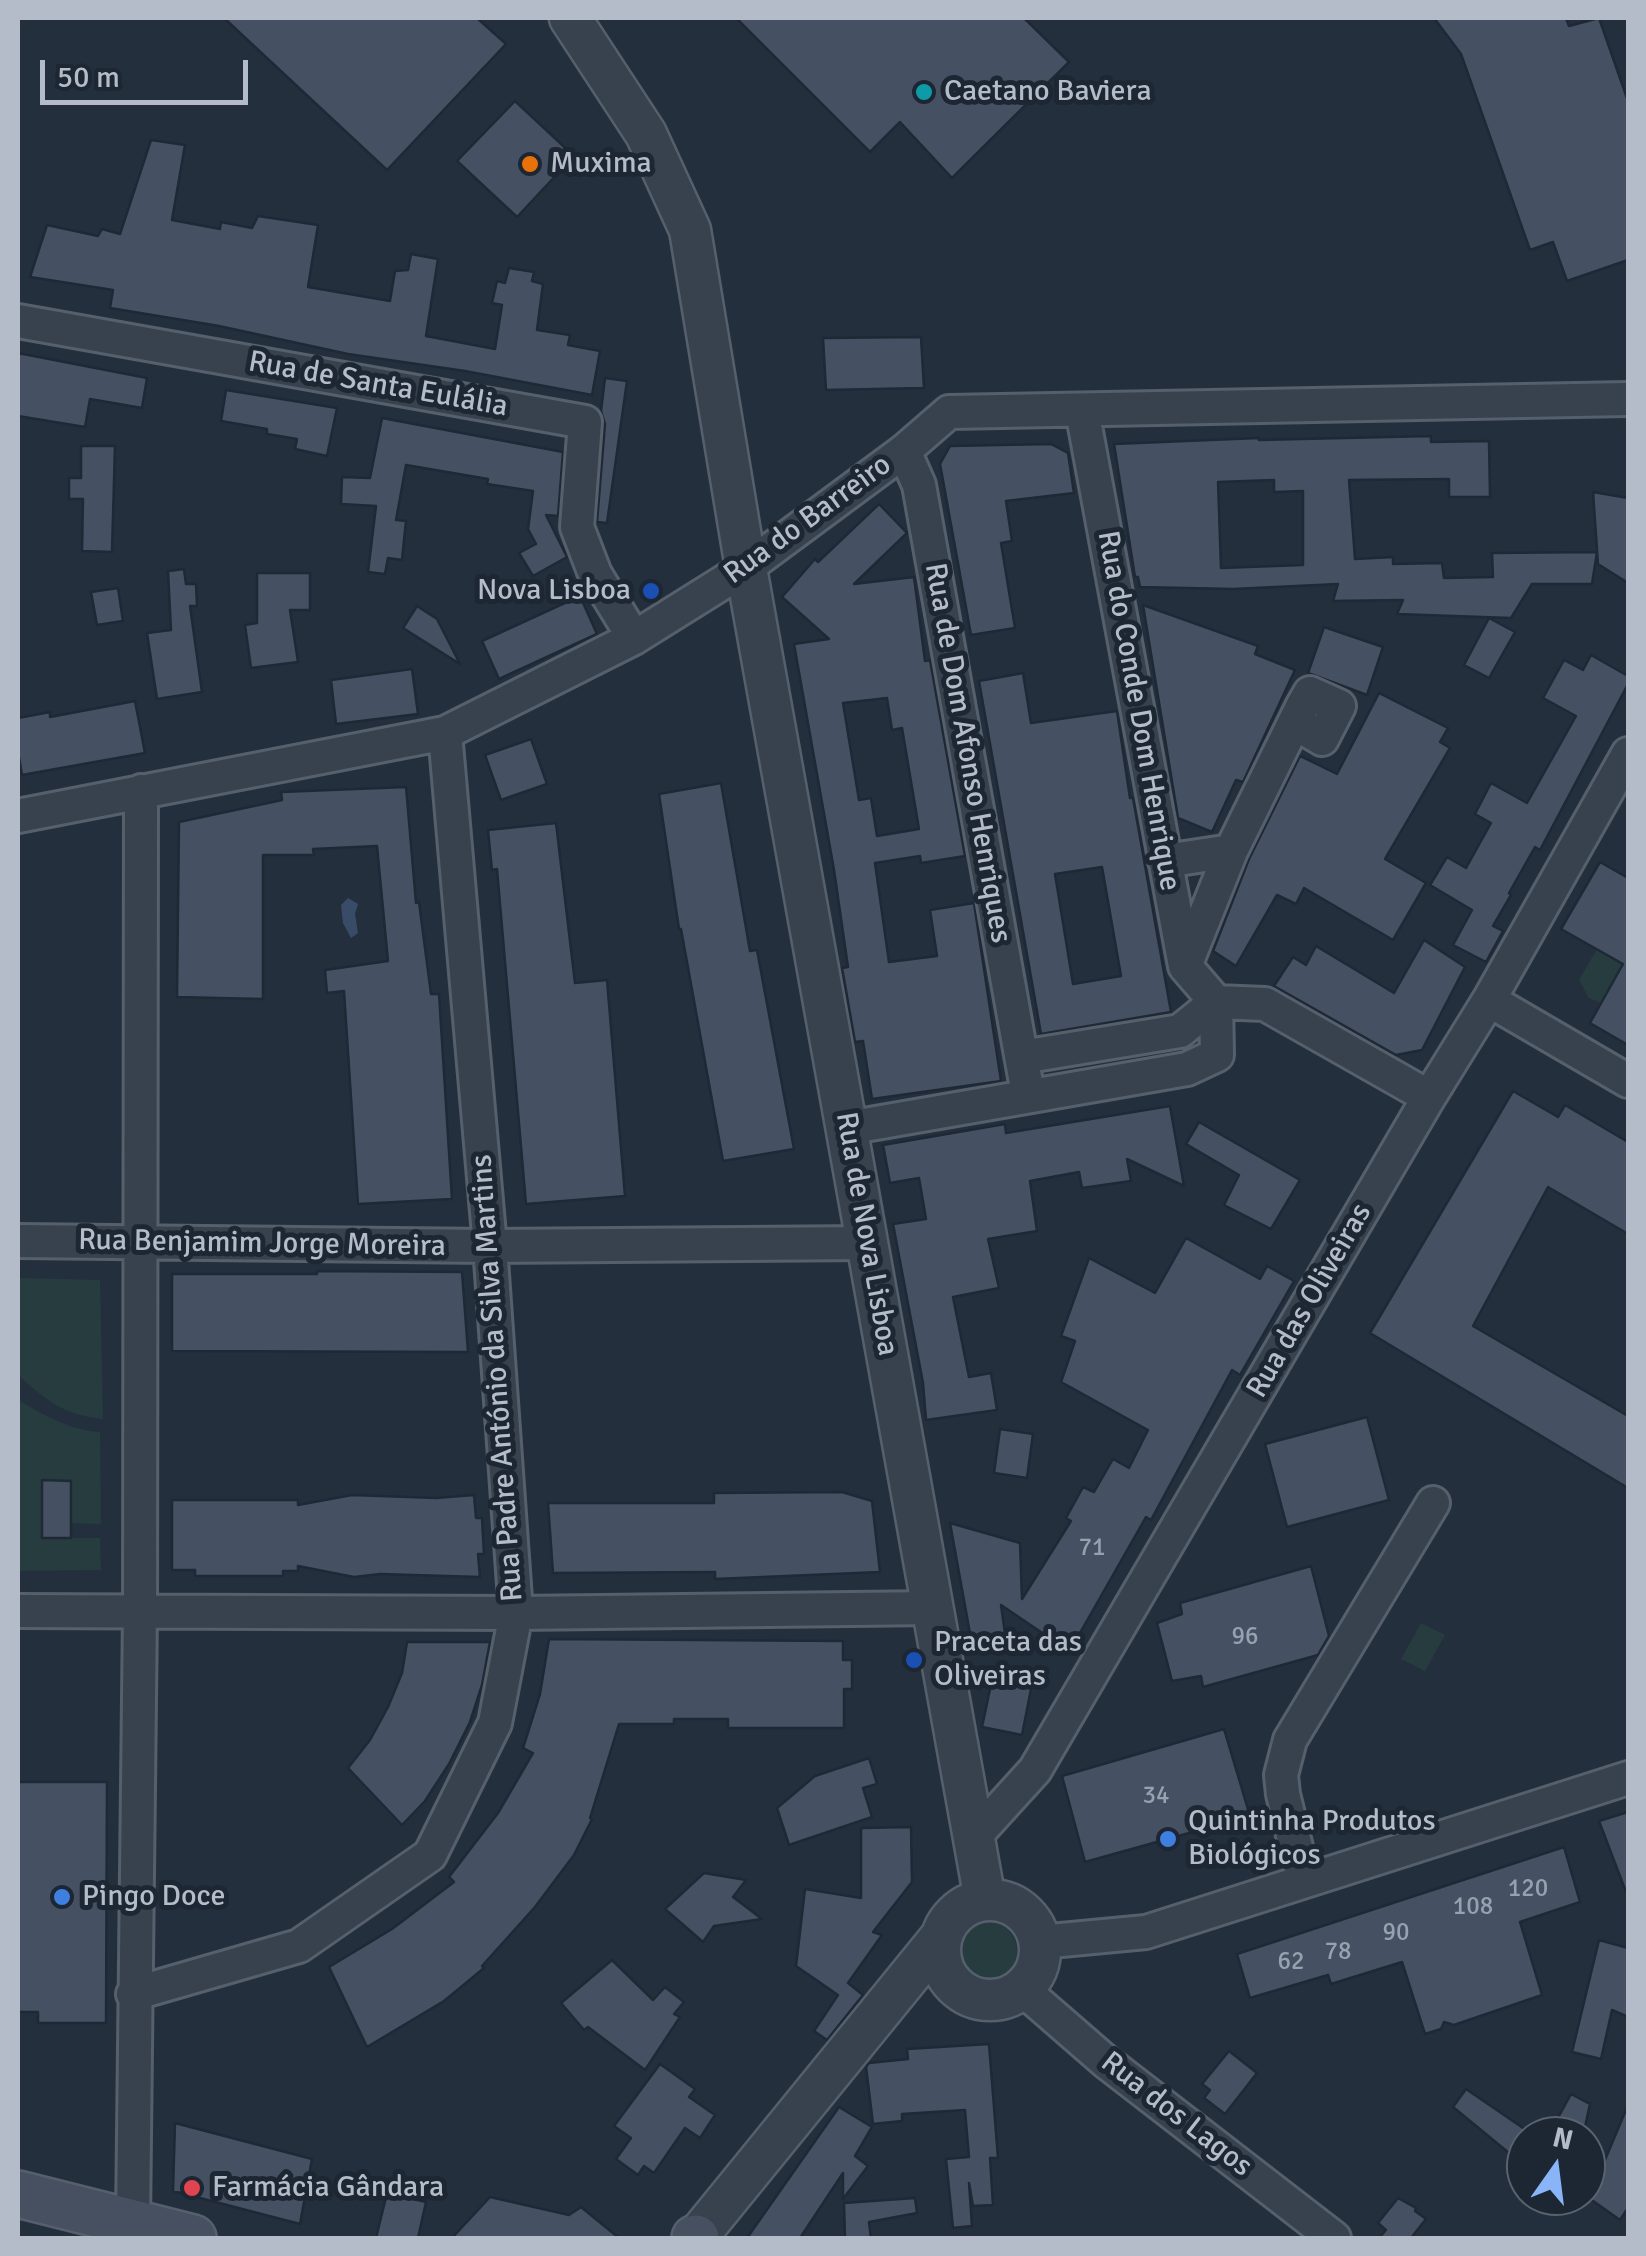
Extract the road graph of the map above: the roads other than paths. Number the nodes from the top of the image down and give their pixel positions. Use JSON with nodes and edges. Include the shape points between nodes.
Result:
{"nodes":[{"id":1,"x":570,"y":18,"type":"edge"},
{"id":2,"x":18,"y":321,"type":"edge"},
{"id":3,"x":1628,"y":399,"type":"edge"},
{"id":4,"x":1082,"y":410,"type":"junction"},
{"id":5,"x":904,"y":451,"type":"junction"},
{"id":6,"x":746,"y":568,"type":"junction"},
{"id":7,"x":634,"y":638,"type":"junction"},
{"id":8,"x":1294,"y":723,"type":"dead end"},
{"id":9,"x":444,"y":733,"type":"junction"},
{"id":10,"x":1628,"y":754,"type":"edge"},
{"id":11,"x":141,"y":791,"type":"junction"},
{"id":12,"x":18,"y":816,"type":"edge"},
{"id":13,"x":1231,"y":851,"type":"junction"},
{"id":14,"x":1165,"y":861,"type":"junction"},
{"id":15,"x":1186,"y":966,"type":"junction"},
{"id":16,"x":1489,"y":1000,"type":"junction"},
{"id":17,"x":1216,"y":1002,"type":"junction"},
{"id":18,"x":1180,"y":1031,"type":"junction"},
{"id":19,"x":1022,"y":1057,"type":"junction"},
{"id":20,"x":1187,"y":1068,"type":"junction"},
{"id":21,"x":1628,"y":1082,"type":"edge"},
{"id":22,"x":1028,"y":1094,"type":"junction"},
{"id":23,"x":1429,"y":1098,"type":"junction"},
{"id":24,"x":847,"y":1128,"type":"junction"},
{"id":25,"x":18,"y":1241,"type":"edge"},
{"id":26,"x":138,"y":1242,"type":"junction"},
{"id":27,"x":867,"y":1243,"type":"junction"},
{"id":28,"x":490,"y":1246,"type":"junction"},
{"id":29,"x":1433,"y":1504,"type":"dead end"},
{"id":30,"x":934,"y":1608,"type":"junction"},
{"id":31,"x":18,"y":1610,"type":"edge"},
{"id":32,"x":140,"y":1611,"type":"junction"},
{"id":33,"x":516,"y":1613,"type":"junction"},
{"id":34,"x":1628,"y":1778,"type":"edge"},
{"id":35,"x":975,"y":1836,"type":"junction"},
{"id":36,"x":1304,"y":1880,"type":"junction"},
{"id":37,"x":985,"y":1900,"type":"junction"},
{"id":38,"x":941,"y":1937,"type":"junction"},
{"id":39,"x":1040,"y":1942,"type":"junction"},
{"id":40,"x":1022,"y":1988,"type":"junction"},
{"id":41,"x":960,"y":1990,"type":"junction"},
{"id":42,"x":133,"y":1994,"type":"junction"},
{"id":43,"x":879,"y":2014,"type":"junction"},
{"id":44,"x":18,"y":2194,"type":"edge"},
{"id":45,"x":132,"y":2222,"type":"junction"},
{"id":46,"x":193,"y":2238,"type":"edge"},
{"id":47,"x":696,"y":2238,"type":"edge"},
{"id":48,"x":1334,"y":2238,"type":"edge"}],
"edges":[{"from":1,"to":6,"type":"street","name":"Rua de Nova Lisboa","via":[[646,134],[690,230]]},
{"from":2,"to":7,"type":"street","name":"Rua de Santa Eulália","via":[[585,422],[576,527]]},
{"from":3,"to":4,"type":"street","name":"Rua do Barreiro"},
{"from":4,"to":5,"type":"street","name":"Rua do Barreiro","via":[[949,412]]},
{"from":4,"to":14,"type":"street","name":"Rua do Conde Dom Henrique"},
{"from":5,"to":6,"type":"street","name":"Rua do Barreiro"},
{"from":5,"to":19,"type":"street","name":"Rua de Dom Afonso Henriques","via":[[919,485]]},
{"from":6,"to":7,"type":"street","name":"Rua do Barreiro"},
{"from":6,"to":24,"type":"street","name":"Rua de Nova Lisboa"},
{"from":7,"to":9,"type":"street","name":"Rua do Barreiro"},
{"from":8,"to":13,"type":"street"},
{"from":9,"to":11,"type":"street","name":"Rua do Barreiro"},
{"from":9,"to":28,"type":"street","name":"Rua Padre António da Silva Martins"},
{"from":10,"to":16,"type":"street","name":"Rua das Oliveiras"},
{"from":11,"to":12,"type":"street","name":"Rua do Barreiro"},
{"from":11,"to":26,"type":"street"},
{"from":13,"to":14,"type":"street"},
{"from":13,"to":15,"type":"street"},
{"from":14,"to":15,"type":"street","name":"Rua do Conde Dom Henrique"},
{"from":15,"to":17,"type":"street","name":"Rua do Conde Dom Henrique"},
{"from":16,"to":21,"type":"street"},
{"from":16,"to":23,"type":"street","name":"Rua das Oliveiras"},
{"from":17,"to":18,"type":"street"},
{"from":17,"to":20,"type":"street","via":[[1217,1055]]},
{"from":17,"to":23,"type":"street","via":[[1265,1004]]},
{"from":18,"to":19,"type":"street"},
{"from":18,"to":20,"type":"street"},
{"from":19,"to":22,"type":"street","name":"Rua de Dom Afonso Henriques"},
{"from":20,"to":22,"type":"street"},
{"from":22,"to":24,"type":"street"},
{"from":23,"to":35,"type":"street","name":"Rua das Oliveiras","via":[[1034,1770]]},
{"from":24,"to":27,"type":"street","name":"Rua de Nova Lisboa"},
{"from":25,"to":26,"type":"street","name":"Rua Benjamim Jorge Moreira"},
{"from":26,"to":28,"type":"street","name":"Rua Benjamim Jorge Moreira"},
{"from":26,"to":32,"type":"street"},
{"from":27,"to":28,"type":"street","name":"Rua Benjamim Jorge Moreira"},
{"from":27,"to":30,"type":"street","name":"Rua de Nova Lisboa"},
{"from":28,"to":33,"type":"street","name":"Rua Padre António da Silva Martins"},
{"from":29,"to":36,"type":"street","via":[[1290,1740],[1283,1794]]},
{"from":30,"to":33,"type":"street"},
{"from":30,"to":35,"type":"street","name":"Rua de Nova Lisboa"},
{"from":31,"to":32,"type":"street"},
{"from":32,"to":33,"type":"street"},
{"from":32,"to":42,"type":"street"},
{"from":33,"to":42,"type":"street","name":"Rua Padre António da Silva Martins","via":[[495,1723],[430,1855],[299,1946]]},
{"from":34,"to":36,"type":"street"},
{"from":35,"to":37,"type":"street","name":"Rua de Nova Lisboa"},
{"from":36,"to":39,"type":"street","via":[[1146,1932]]},
{"from":37,"to":38,"type":"street","via":[[964,1906]]},
{"from":37,"to":39,"type":"street","via":[[1020,1909]]},
{"from":38,"to":41,"type":"street","via":[[946,1976]]},
{"from":38,"to":43,"type":"street"},
{"from":39,"to":40,"type":"street","via":[[1039,1962]]},
{"from":40,"to":41,"type":"street","via":[[997,2000]]},
{"from":40,"to":48,"type":"street","name":"Rua dos Lagos"},
{"from":41,"to":43,"type":"street"},
{"from":42,"to":45,"type":"street"},
{"from":43,"to":47,"type":"street"},
{"from":44,"to":45,"type":"main road"},
{"from":45,"to":46,"type":"main road"}]}
